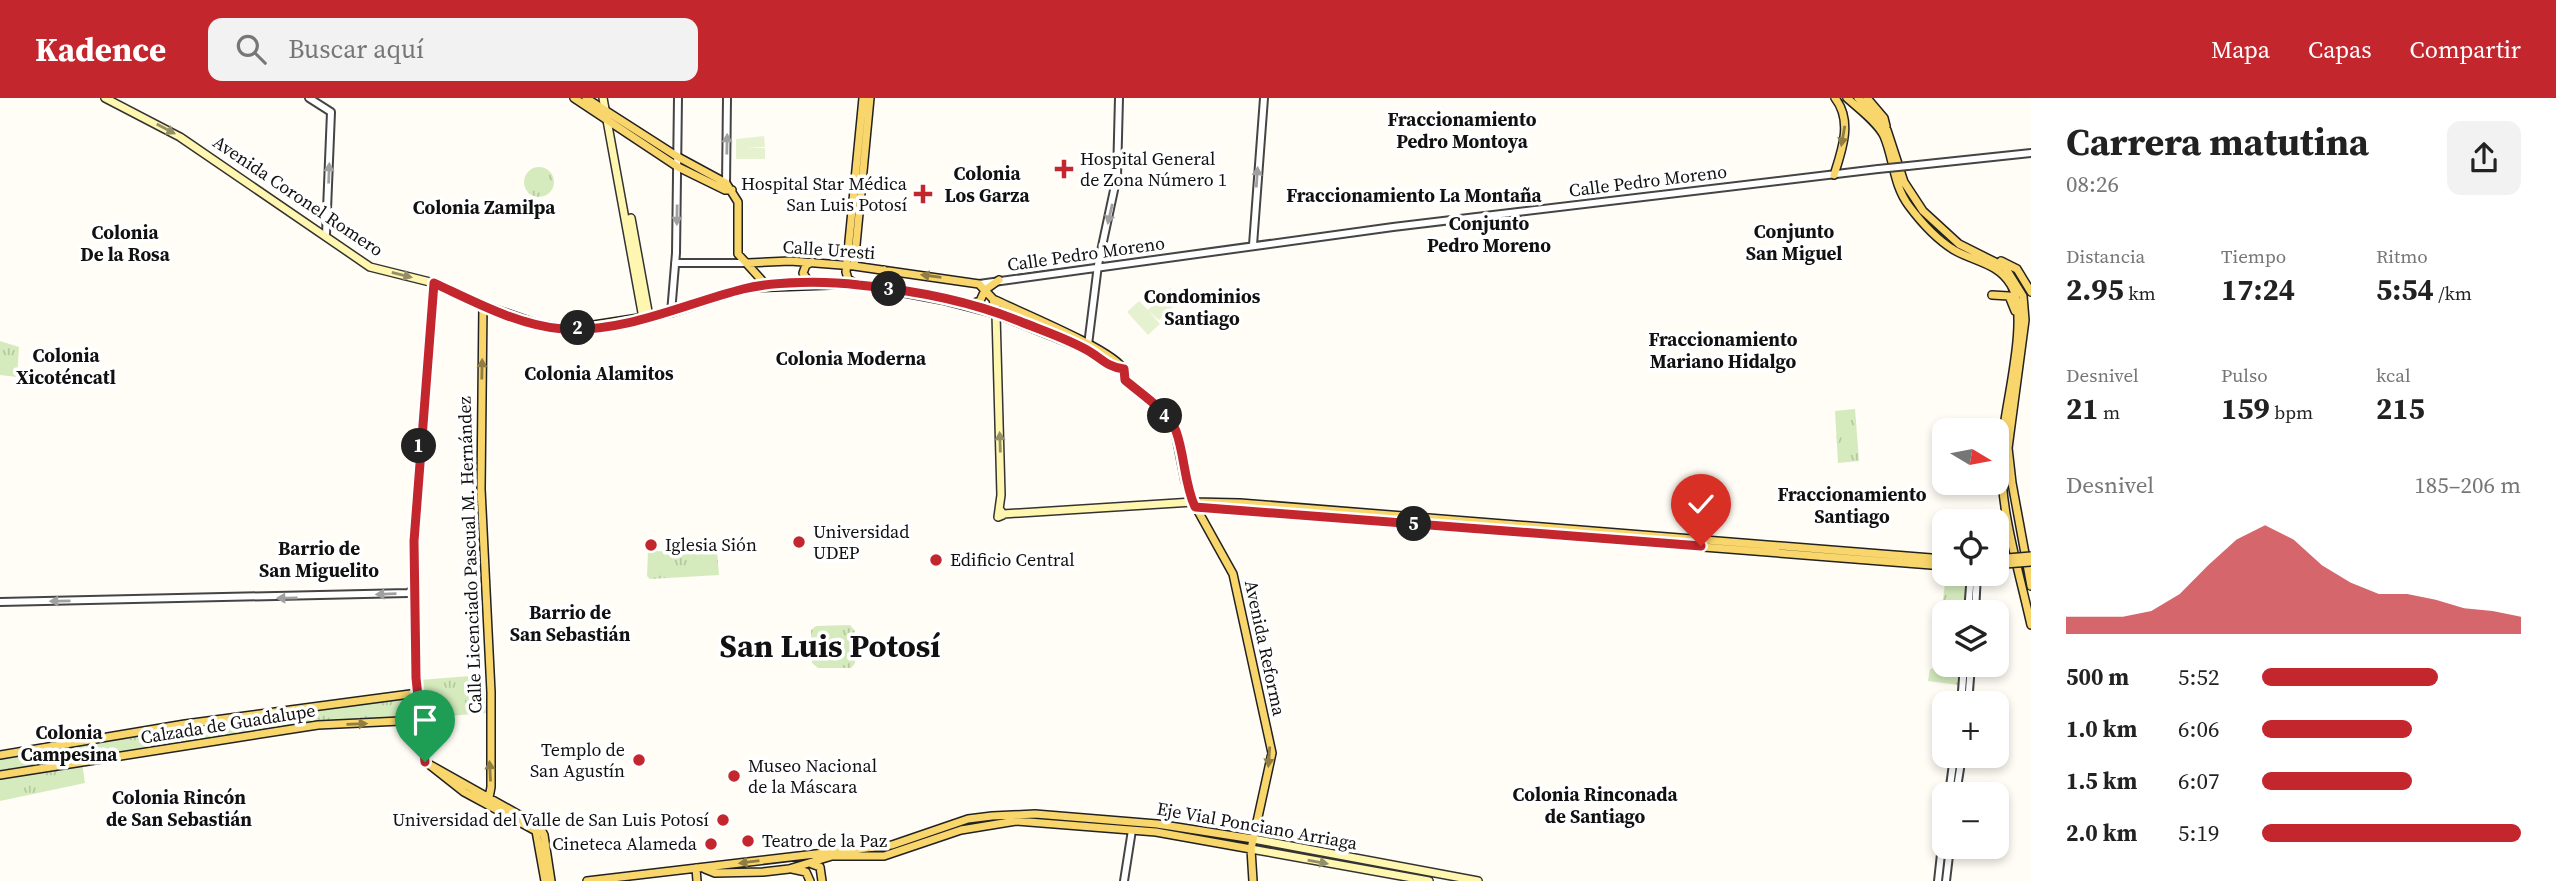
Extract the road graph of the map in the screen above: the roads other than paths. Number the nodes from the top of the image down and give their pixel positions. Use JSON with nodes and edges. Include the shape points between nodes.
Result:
{"nodes":[{"id":1,"x":105,"y":98,"type":"edge"},
{"id":2,"x":309,"y":98,"type":"edge"},
{"id":3,"x":574,"y":98,"type":"edge"},
{"id":4,"x":586,"y":98,"type":"edge"},
{"id":5,"x":605,"y":98,"type":"edge"},
{"id":6,"x":678,"y":98,"type":"edge"},
{"id":7,"x":727,"y":98,"type":"edge"},
{"id":8,"x":863,"y":98,"type":"edge"},
{"id":9,"x":870,"y":98,"type":"edge"},
{"id":10,"x":1119,"y":98,"type":"edge"},
{"id":11,"x":1264,"y":98,"type":"edge"},
{"id":12,"x":1835,"y":98,"type":"edge"},
{"id":13,"x":1847,"y":98,"type":"edge"},
{"id":14,"x":1858,"y":98,"type":"edge"},
{"id":15,"x":1867,"y":98,"type":"edge"},
{"id":16,"x":609,"y":117,"type":"junction"},
{"id":17,"x":1887,"y":130,"type":"junction"},
{"id":18,"x":2031,"y":153,"type":"edge"},
{"id":19,"x":678,"y":157,"type":"junction"},
{"id":20,"x":678,"y":167,"type":"junction"},
{"id":21,"x":698,"y":172,"type":"junction"},
{"id":22,"x":1834,"y":175,"type":"junction"},
{"id":23,"x":728,"y":188,"type":"junction"},
{"id":24,"x":326,"y":234,"type":"junction"},
{"id":25,"x":1253,"y":245,"type":"junction"},
{"id":26,"x":1993,"y":258,"type":"junction"},
{"id":27,"x":763,"y":262,"type":"junction"},
{"id":28,"x":813,"y":262,"type":"junction"},
{"id":29,"x":676,"y":263,"type":"junction"},
{"id":30,"x":747,"y":263,"type":"junction"},
{"id":31,"x":851,"y":265,"type":"junction"},
{"id":32,"x":1098,"y":265,"type":"junction"},
{"id":33,"x":884,"y":270,"type":"junction"},
{"id":34,"x":999,"y":280,"type":"junction"},
{"id":35,"x":434,"y":283,"type":"junction"},
{"id":36,"x":857,"y":284,"type":"junction"},
{"id":37,"x":979,"y":284,"type":"junction"},
{"id":38,"x":767,"y":285,"type":"junction"},
{"id":39,"x":812,"y":285,"type":"junction"},
{"id":40,"x":881,"y":288,"type":"junction"},
{"id":41,"x":985,"y":290,"type":"junction"},
{"id":42,"x":2031,"y":292,"type":"edge"},
{"id":43,"x":1992,"y":295,"type":"dead end"},
{"id":44,"x":993,"y":299,"type":"junction"},
{"id":45,"x":483,"y":305,"type":"junction"},
{"id":46,"x":967,"y":305,"type":"junction"},
{"id":47,"x":671,"y":313,"type":"junction"},
{"id":48,"x":996,"y":314,"type":"junction"},
{"id":49,"x":646,"y":318,"type":"junction"},
{"id":50,"x":2019,"y":321,"type":"junction"},
{"id":51,"x":560,"y":329,"type":"joint"},
{"id":52,"x":1088,"y":347,"type":"junction"},
{"id":53,"x":1194,"y":505,"type":"junction"},
{"id":54,"x":1275,"y":510,"type":"junction"},
{"id":55,"x":2031,"y":556,"type":"edge"},
{"id":56,"x":1932,"y":558,"type":"edge"},
{"id":57,"x":2009,"y":561,"type":"edge"},
{"id":58,"x":2009,"y":562,"type":"edge"},
{"id":59,"x":2031,"y":562,"type":"edge"},
{"id":60,"x":1932,"y":565,"type":"edge"},
{"id":61,"x":2031,"y":586,"type":"edge"},
{"id":62,"x":415,"y":588,"type":"junction"},
{"id":63,"x":0,"y":602,"type":"edge"},
{"id":64,"x":2031,"y":625,"type":"edge"},
{"id":65,"x":418,"y":693,"type":"junction"},
{"id":66,"x":421,"y":720,"type":"junction"},
{"id":67,"x":0,"y":755,"type":"edge"},
{"id":68,"x":0,"y":775,"type":"edge"},
{"id":69,"x":489,"y":801,"type":"junction"},
{"id":70,"x":1133,"y":833,"type":"junction"},
{"id":71,"x":1253,"y":839,"type":"junction"},
{"id":72,"x":542,"y":841,"type":"junction"},
{"id":73,"x":1251,"y":849,"type":"junction"},
{"id":74,"x":823,"y":855,"type":"junction"},
{"id":75,"x":1940,"y":859,"type":"edge"},
{"id":76,"x":1949,"y":859,"type":"edge"},
{"id":77,"x":801,"y":866,"type":"junction"},
{"id":78,"x":699,"y":868,"type":"junction"},
{"id":79,"x":789,"y":869,"type":"junction"},
{"id":80,"x":732,"y":874,"type":"junction"},
{"id":81,"x":545,"y":881,"type":"edge"},
{"id":82,"x":551,"y":881,"type":"edge"},
{"id":83,"x":587,"y":881,"type":"edge"},
{"id":84,"x":697,"y":881,"type":"edge"},
{"id":85,"x":714,"y":881,"type":"edge"},
{"id":86,"x":810,"y":881,"type":"edge"},
{"id":87,"x":824,"y":881,"type":"edge"},
{"id":88,"x":1124,"y":881,"type":"edge"},
{"id":89,"x":1253,"y":881,"type":"edge"},
{"id":90,"x":1429,"y":881,"type":"edge"},
{"id":91,"x":1478,"y":881,"type":"edge"},
{"id":92,"x":1938,"y":881,"type":"edge"},
{"id":93,"x":1946,"y":881,"type":"edge"}],
"edges":[{"from":1,"to":24,"type":"main road","name":"Avenida Coronel Romero","one_way":true,"via":[[180,137]]},
{"from":24,"to":2,"type":"street","one_way":true,"via":[[331,112]]},
{"from":3,"to":16,"type":"main road"},
{"from":4,"to":16,"type":"main road"},
{"from":5,"to":16,"type":"main road"},
{"from":6,"to":19,"type":"street"},
{"from":23,"to":7,"type":"street","one_way":true},
{"from":8,"to":31,"type":"main road"},
{"from":9,"to":31,"type":"main road"},
{"from":10,"to":32,"type":"street","one_way":true,"via":[[1117,176]]},
{"from":25,"to":11,"type":"street","one_way":true},
{"from":12,"to":22,"type":"main road","one_way":true,"via":[[1845,127]]},
{"from":13,"to":50,"type":"main road","via":[[1883,135],[1907,203],[1938,239],[2002,273],[2014,290]]},
{"from":14,"to":17,"type":"main road"},
{"from":15,"to":17,"type":"main road","via":[[1884,118]]},
{"from":16,"to":19,"type":"main road"},
{"from":16,"to":20,"type":"main road"},
{"from":16,"to":49,"type":"main road"},
{"from":17,"to":26,"type":"main road","via":[[1903,182],[1923,211],[1959,244]]},
{"from":18,"to":22,"type":"street","name":"Calle Pedro Moreno","bridge":true},
{"from":19,"to":20,"type":"street"},
{"from":19,"to":21,"type":"main road"},
{"from":20,"to":21,"type":"main road"},
{"from":20,"to":29,"type":"street","one_way":true},
{"from":21,"to":23,"type":"main road"},
{"from":22,"to":25,"type":"street","name":"Calle Pedro Moreno"},
{"from":23,"to":30,"type":"main road","via":[[738,202],[738,254]]},
{"from":24,"to":35,"type":"main road","name":"Avenida Coronel Romero","one_way":true,"via":[[370,267]]},
{"from":25,"to":32,"type":"street","name":"Calle Pedro Moreno"},
{"from":26,"to":42,"type":"main road","via":[[2017,269]]},
{"from":26,"to":61,"type":"main road","via":[[2015,280],[2025,309],[2008,448]]},
{"from":27,"to":28,"type":"main road","name":"Calle Uresti"},
{"from":27,"to":30,"type":"main road","name":"Calle Uresti"},
{"from":27,"to":38,"type":"main road"},
{"from":28,"to":31,"type":"main road","name":"Calle Uresti"},
{"from":28,"to":39,"type":"main road","via":[[803,273]]},
{"from":29,"to":30,"type":"street","name":"Calle Uresti"},
{"from":29,"to":47,"type":"street"},
{"from":30,"to":38,"type":"main road"},
{"from":31,"to":33,"type":"main road","name":"Calle Uresti"},
{"from":31,"to":36,"type":"main road","via":[[847,276]]},
{"from":32,"to":34,"type":"street","name":"Calle Pedro Moreno"},
{"from":32,"to":52,"type":"street"},
{"from":37,"to":33,"type":"main road","name":"Calle Uresti","one_way":true},
{"from":33,"to":40,"type":"main road","via":[[890,280]]},
{"from":34,"to":37,"type":"street","name":"Calle Pedro Moreno"},
{"from":34,"to":41,"type":"main road"},
{"from":35,"to":45,"type":"main road","name":"Avenida Coronel Romero"},
{"from":35,"to":62,"type":"main road","via":[[415,494]]},
{"from":36,"to":39,"type":"main road","name":"Avenida Reforma"},
{"from":36,"to":40,"type":"main road","name":"Avenida Reforma"},
{"from":37,"to":41,"type":"main road"},
{"from":38,"to":39,"type":"main road","name":"Avenida Reforma"},
{"from":38,"to":47,"type":"main road","name":"Avenida Reforma","via":[[713,297]]},
{"from":40,"to":46,"type":"main road","name":"Avenida Reforma"},
{"from":41,"to":44,"type":"main road"},
{"from":41,"to":46,"type":"main road","via":[[981,301]]},
{"from":43,"to":50,"type":"main road","via":[[2009,296]]},
{"from":44,"to":48,"type":"main road"},
{"from":44,"to":52,"type":"main road","name":"Avenida Reforma"},
{"from":45,"to":51,"type":"main road","name":"Avenida Coronel Romero"},
{"from":69,"to":45,"type":"main road","name":"Calle Licenciado Pascual M. Hernández","one_way":true,"via":[[481,489]]},
{"from":46,"to":48,"type":"main road","name":"Avenida Reforma"},
{"from":47,"to":49,"type":"main road","name":"Avenida Reforma"},
{"from":48,"to":52,"type":"main road","name":"Avenida Reforma"},
{"from":53,"to":48,"type":"main road","one_way":true,"via":[[1002,512]]},
{"from":49,"to":51,"type":"main road","name":"Avenida Reforma"},
{"from":50,"to":64,"type":"main road","via":[[2002,466]]},
{"from":52,"to":53,"type":"main road","name":"Avenida Reforma","via":[[1124,369],[1125,380],[1175,430]]},
{"from":53,"to":54,"type":"main road"},
{"from":53,"to":71,"type":"main road","name":"Avenida Reforma","one_way":true,"via":[[1233,574],[1272,753]]},
{"from":54,"to":56,"type":"main road"},
{"from":54,"to":60,"type":"main road"},
{"from":55,"to":57,"type":"main road","bridge":true},
{"from":58,"to":59,"type":"main road","bridge":true},
{"from":62,"to":63,"type":"street","one_way":true,"via":[[408,593],[301,598]]},
{"from":62,"to":65,"type":"main road"},
{"from":65,"to":66,"type":"main road"},
{"from":65,"to":67,"type":"main road","name":"Calzada de Guadalupe","via":[[185,724]]},
{"from":68,"to":66,"type":"main road","name":"Calzada de Guadalupe","one_way":true,"via":[[318,725]]},
{"from":66,"to":69,"type":"main road","via":[[425,762]]},
{"from":69,"to":72,"type":"main road","via":[[541,828]]},
{"from":70,"to":73,"type":"main road","name":"Eje Vial Ponciano Arriaga","via":[[1208,839]]},
{"from":70,"to":74,"type":"main road","name":"Eje Vial Ponciano Arriaga","via":[[1016,821],[961,830],[884,856]]},
{"from":70,"to":88,"type":"street"},
{"from":71,"to":73,"type":"main road","name":"Avenida Reforma"},
{"from":71,"to":74,"type":"main road","name":"Eje Vial Ponciano Arriaga","via":[[1157,824],[1035,814],[968,819],[892,845]]},
{"from":71,"to":91,"type":"main road","name":"Eje Vial Ponciano Arriaga"},
{"from":72,"to":81,"type":"main road"},
{"from":72,"to":82,"type":"main road"},
{"from":73,"to":89,"type":"main road","name":"Avenida Reforma"},
{"from":73,"to":90,"type":"main road","name":"Eje Vial Ponciano Arriaga","one_way":true},
{"from":74,"to":77,"type":"main road"},
{"from":74,"to":78,"type":"main road","one_way":true},
{"from":74,"to":87,"type":"main road"},
{"from":75,"to":92,"type":"street"},
{"from":76,"to":93,"type":"street"},
{"from":77,"to":79,"type":"main road"},
{"from":77,"to":87,"type":"main road","via":[[817,864]]},
{"from":78,"to":80,"type":"main road"},
{"from":78,"to":83,"type":"main road"},
{"from":78,"to":84,"type":"main road"},
{"from":79,"to":80,"type":"main road"},
{"from":79,"to":86,"type":"main road","via":[[806,872]]},
{"from":80,"to":85,"type":"main road"}]}
